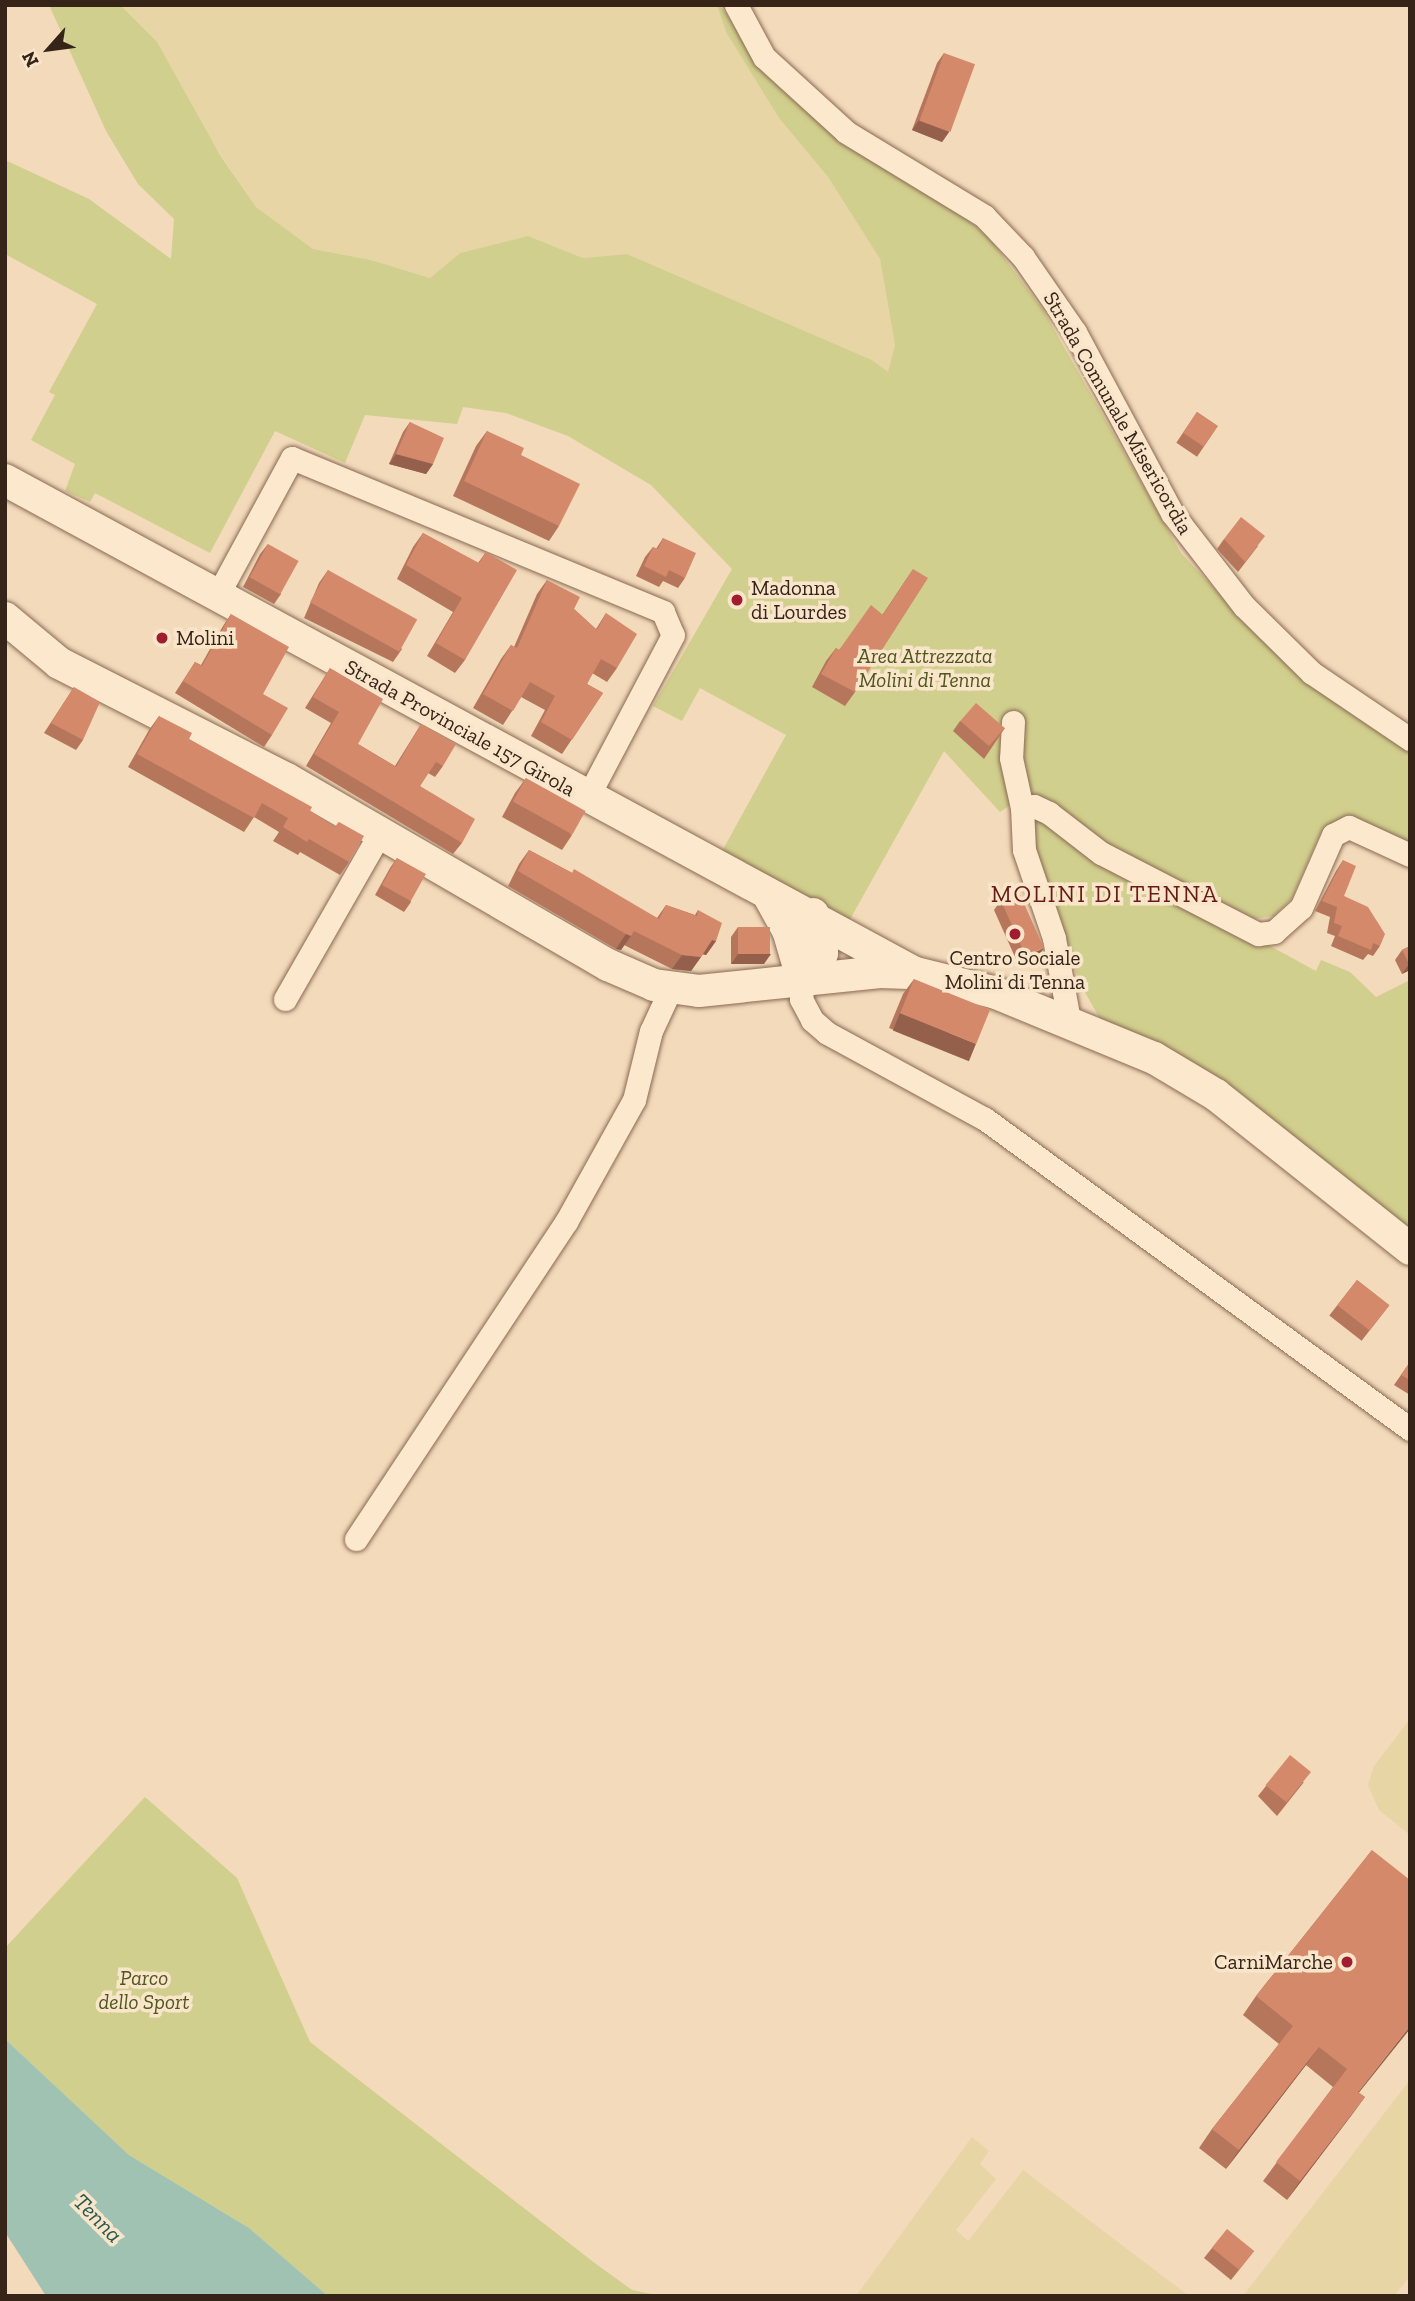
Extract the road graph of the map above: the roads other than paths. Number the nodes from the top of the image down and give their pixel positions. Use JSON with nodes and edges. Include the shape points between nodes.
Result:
{"nodes":[{"id":1,"x":736,"y":5,"type":"edge"},
{"id":2,"x":5,"y":481,"type":"edge"},
{"id":3,"x":217,"y":596,"type":"junction"},
{"id":4,"x":5,"y":618,"type":"edge"},
{"id":5,"x":1013,"y":722,"type":"dead end"},
{"id":6,"x":1410,"y":739,"type":"edge"},
{"id":7,"x":587,"y":798,"type":"junction"},
{"id":8,"x":1022,"y":808,"type":"junction"},
{"id":9,"x":380,"y":833,"type":"junction"},
{"id":10,"x":1410,"y":855,"type":"edge"},
{"id":11,"x":770,"y":898,"type":"junction"},
{"id":12,"x":813,"y":915,"type":"junction"},
{"id":13,"x":916,"y":974,"type":"junction"},
{"id":14,"x":803,"y":981,"type":"junction"},
{"id":15,"x":671,"y":988,"type":"junction"},
{"id":16,"x":285,"y":999,"type":"dead end"},
{"id":17,"x":1069,"y":1020,"type":"junction"},
{"id":18,"x":1410,"y":1249,"type":"edge"},
{"id":19,"x":1410,"y":1429,"type":"edge"},
{"id":20,"x":356,"y":1539,"type":"dead end"}],
"edges":[{"from":1,"to":6,"type":"street","name":"Strada Comunale Misericordia","via":[[764,57],[846,132],[984,216],[1023,257],[1075,332],[1172,513],[1204,557],[1244,606],[1311,673]]},
{"from":2,"to":3,"type":"main road","name":"Strada Provinciale 157 Girola"},
{"from":3,"to":7,"type":"main road","name":"Strada Provinciale 157 Girola"},
{"from":3,"to":7,"type":"street","via":[[292,458],[663,612],[673,635]]},
{"from":4,"to":9,"type":"main road","name":"Strada Provinciale 157 Girola","via":[[59,663],[287,779]]},
{"from":5,"to":8,"type":"street","via":[[1011,758]]},
{"from":7,"to":11,"type":"main road","name":"Strada Provinciale 157 Girola"},
{"from":8,"to":10,"type":"street","via":[[1034,806],[1049,813],[1101,853],[1258,934],[1274,932],[1301,908],[1333,835],[1349,827]]},
{"from":8,"to":17,"type":"street","via":[[1024,850],[1054,938]]},
{"from":9,"to":15,"type":"main road","name":"Strada Provinciale 157 Girola","via":[[608,965]]},
{"from":9,"to":16,"type":"street"},
{"from":11,"to":12,"type":"main road","name":"Strada Provinciale 157 Girola"},
{"from":11,"to":14,"type":"main road","via":[[788,930]]},
{"from":12,"to":13,"type":"main road","name":"Strada Provinciale 157 Girola"},
{"from":12,"to":14,"type":"main road","via":[[822,953],[818,966]]},
{"from":13,"to":14,"type":"main road","name":"Strada Provinciale 157 Girola","via":[[848,974]]},
{"from":13,"to":17,"type":"main road","name":"Strada Provinciale 157 Girola","via":[[996,993]]},
{"from":14,"to":15,"type":"main road","name":"Strada Provinciale 157 Girola","via":[[743,989]]},
{"from":14,"to":19,"type":"street","via":[[802,999],[812,1020],[827,1033],[996,1126]]},
{"from":15,"to":20,"type":"street","via":[[651,1031],[634,1100],[566,1222]]},
{"from":17,"to":18,"type":"main road","name":"Strada Provinciale 157 Girola","via":[[1154,1058],[1216,1095]]}]}
